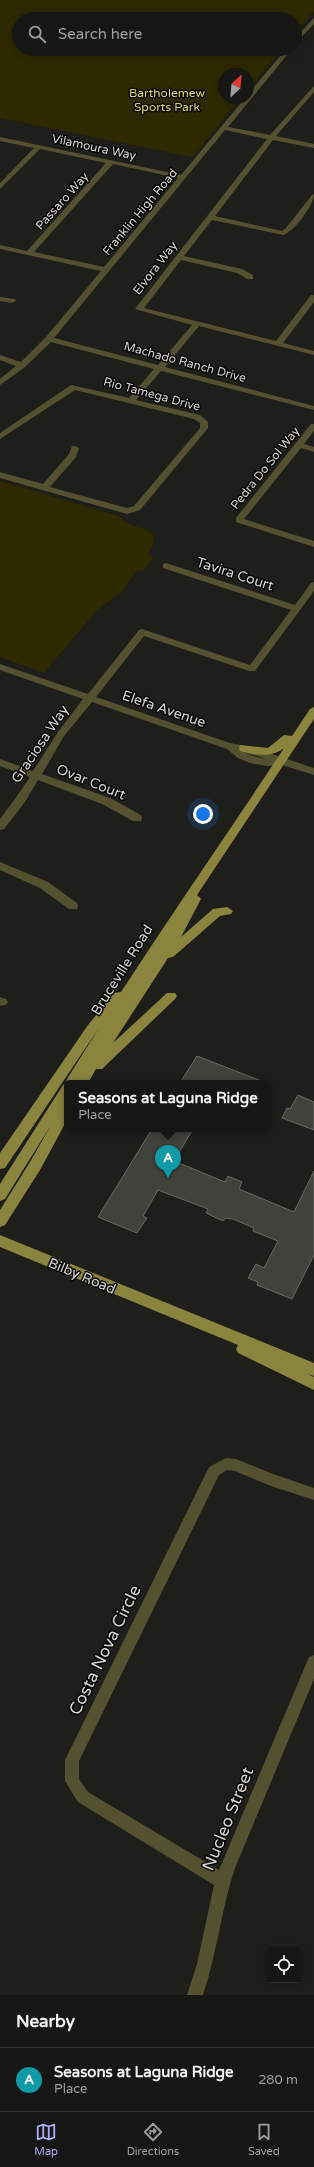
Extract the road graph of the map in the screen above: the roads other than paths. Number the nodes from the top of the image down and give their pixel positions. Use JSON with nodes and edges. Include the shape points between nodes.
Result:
{"nodes":[{"id":1,"x":314,"y":20,"type":"edge"},
{"id":2,"x":302,"y":34,"type":"edge"},
{"id":3,"x":283,"y":56,"type":"edge"},
{"id":4,"x":314,"y":88,"type":"edge"},
{"id":5,"x":223,"y":128,"type":"junction"},
{"id":6,"x":272,"y":137,"type":"junction"},
{"id":7,"x":0,"y":139,"type":"edge"},
{"id":8,"x":314,"y":146,"type":"edge"},
{"id":9,"x":39,"y":147,"type":"junction"},
{"id":10,"x":111,"y":162,"type":"junction"},
{"id":11,"x":183,"y":177,"type":"junction"},
{"id":12,"x":0,"y":187,"type":"edge"},
{"id":13,"x":314,"y":196,"type":"edge"},
{"id":14,"x":210,"y":217,"type":"junction"},
{"id":15,"x":0,"y":247,"type":"edge"},
{"id":16,"x":29,"y":254,"type":"junction"},
{"id":17,"x":179,"y":256,"type":"junction"},
{"id":18,"x":106,"y":270,"type":"junction"},
{"id":19,"x":250,"y":277,"type":"dead end"},
{"id":20,"x":314,"y":297,"type":"edge"},
{"id":21,"x":0,"y":298,"type":"edge"},
{"id":22,"x":12,"y":301,"type":"dead end"},
{"id":23,"x":197,"y":324,"type":"junction"},
{"id":24,"x":49,"y":339,"type":"junction"},
{"id":25,"x":278,"y":344,"type":"junction"},
{"id":26,"x":314,"y":353,"type":"edge"},
{"id":27,"x":0,"y":357,"type":"edge"},
{"id":28,"x":22,"y":366,"type":"junction"},
{"id":29,"x":160,"y":368,"type":"junction"},
{"id":30,"x":0,"y":382,"type":"edge"},
{"id":31,"x":131,"y":401,"type":"junction"},
{"id":32,"x":314,"y":408,"type":"edge"},
{"id":33,"x":314,"y":426,"type":"edge"},
{"id":34,"x":0,"y":437,"type":"edge"},
{"id":35,"x":299,"y":446,"type":"junction"},
{"id":36,"x":75,"y":448,"type":"dead end"},
{"id":37,"x":314,"y":450,"type":"edge"},
{"id":38,"x":0,"y":475,"type":"edge"},
{"id":39,"x":45,"y":487,"type":"junction"},
{"id":40,"x":314,"y":544,"type":"edge"},
{"id":41,"x":166,"y":566,"type":"dead end"},
{"id":42,"x":314,"y":585,"type":"edge"},
{"id":43,"x":296,"y":608,"type":"junction"},
{"id":44,"x":0,"y":667,"type":"edge"},
{"id":45,"x":89,"y":698,"type":"junction"},
{"id":46,"x":314,"y":711,"type":"edge"},
{"id":47,"x":298,"y":734,"type":"junction"},
{"id":48,"x":229,"y":746,"type":"junction"},
{"id":49,"x":244,"y":748,"type":"junction"},
{"id":50,"x":279,"y":761,"type":"junction"},
{"id":51,"x":0,"y":762,"type":"edge"},
{"id":52,"x":314,"y":772,"type":"edge"},
{"id":53,"x":35,"y":775,"type":"junction"},
{"id":54,"x":136,"y":818,"type":"dead end"},
{"id":55,"x":0,"y":826,"type":"edge"},
{"id":56,"x":0,"y":866,"type":"edge"},
{"id":57,"x":204,"y":876,"type":"junction"},
{"id":58,"x":73,"y":906,"type":"dead end"},
{"id":59,"x":227,"y":911,"type":"dead end"},
{"id":60,"x":157,"y":965,"type":"junction"},
{"id":61,"x":134,"y":982,"type":"junction"},
{"id":62,"x":172,"y":996,"type":"dead end"},
{"id":63,"x":73,"y":1080,"type":"edge"},
{"id":64,"x":84,"y":1080,"type":"edge"},
{"id":65,"x":84,"y":1080,"type":"edge"},
{"id":66,"x":64,"y":1094,"type":"edge"},
{"id":67,"x":64,"y":1113,"type":"edge"},
{"id":68,"x":0,"y":1164,"type":"edge"},
{"id":69,"x":0,"y":1195,"type":"edge"},
{"id":70,"x":0,"y":1221,"type":"edge"},
{"id":71,"x":1,"y":1244,"type":"edge"},
{"id":72,"x":165,"y":1310,"type":"junction"},
{"id":73,"x":314,"y":1370,"type":"edge"},
{"id":74,"x":314,"y":1384,"type":"edge"},
{"id":75,"x":314,"y":1494,"type":"edge"},
{"id":76,"x":314,"y":1662,"type":"edge"},
{"id":77,"x":222,"y":1881,"type":"junction"},
{"id":78,"x":195,"y":1995,"type":"edge"}],
"edges":[{"from":1,"to":2,"type":"street"},
{"from":3,"to":5,"type":"street","name":"Franklin High Road"},
{"from":4,"to":6,"type":"street","name":"Elvora Way"},
{"from":5,"to":6,"type":"street"},
{"from":5,"to":11,"type":"street","name":"Franklin High Road"},
{"from":6,"to":8,"type":"street"},
{"from":6,"to":14,"type":"street","name":"Elvora Way"},
{"from":7,"to":9,"type":"street","name":"Vilamoura Way"},
{"from":9,"to":10,"type":"street","name":"Vilamoura Way"},
{"from":9,"to":12,"type":"street"},
{"from":10,"to":11,"type":"street","name":"Vilamoura Way"},
{"from":10,"to":16,"type":"street","name":"Passaro Way"},
{"from":11,"to":18,"type":"street","name":"Franklin High Road"},
{"from":13,"to":14,"type":"street","via":[[289,230],[283,233]]},
{"from":14,"to":17,"type":"street","name":"Elvora Way"},
{"from":15,"to":16,"type":"street"},
{"from":16,"to":18,"type":"street"},
{"from":17,"to":19,"type":"street","via":[[239,271]]},
{"from":17,"to":23,"type":"street","name":"Elvora Way","via":[[139,309]]},
{"from":18,"to":24,"type":"street","name":"Franklin High Road"},
{"from":20,"to":25,"type":"street"},
{"from":21,"to":22,"type":"street"},
{"from":23,"to":25,"type":"street","name":"Elvora Way"},
{"from":23,"to":29,"type":"street"},
{"from":24,"to":28,"type":"street","name":"Franklin High Road"},
{"from":24,"to":29,"type":"street","name":"Machado Ranch Drive"},
{"from":25,"to":26,"type":"street","name":"Elvora Way"},
{"from":27,"to":28,"type":"street"},
{"from":28,"to":30,"type":"street","name":"Franklin High Road"},
{"from":29,"to":31,"type":"street"},
{"from":29,"to":32,"type":"street","name":"Machado Ranch Drive"},
{"from":31,"to":34,"type":"street","name":"Rio Tamega Drive","via":[[74,387]]},
{"from":31,"to":39,"type":"street","name":"Rio Tamega Drive","via":[[196,417],[204,422],[204,428],[137,508],[127,511]]},
{"from":33,"to":35,"type":"street","name":"Pedra Do Sol Way"},
{"from":35,"to":37,"type":"street"},
{"from":35,"to":40,"type":"street","name":"Pedra Do Sol Way","via":[[240,520]]},
{"from":36,"to":39,"type":"street","via":[[73,455]]},
{"from":38,"to":39,"type":"street","name":"Rio Tamega Drive"},
{"from":41,"to":43,"type":"street","name":"Tavira Court"},
{"from":42,"to":43,"type":"street"},
{"from":43,"to":45,"type":"street","via":[[252,669],[142,632]]},
{"from":44,"to":45,"type":"street","name":"Elefa Avenue"},
{"from":45,"to":48,"type":"street","name":"Elefa Avenue"},
{"from":45,"to":53,"type":"street","name":"Graciosa Way","via":[[61,734]]},
{"from":46,"to":47,"type":"main road","name":"Bruceville Road"},
{"from":47,"to":49,"type":"main road","via":[[290,737],[274,751]]},
{"from":47,"to":50,"type":"main road","name":"Bruceville Road"},
{"from":48,"to":49,"type":"street","name":"Elefa Avenue"},
{"from":48,"to":50,"type":"street","name":"Elefa Avenue","via":[[237,753],[259,762]]},
{"from":49,"to":50,"type":"street","name":"Elefa Avenue"},
{"from":50,"to":52,"type":"street","name":"Elefa Avenue"},
{"from":50,"to":57,"type":"main road","name":"Bruceville Road"},
{"from":51,"to":53,"type":"street","name":"Ovar Court"},
{"from":53,"to":54,"type":"street","name":"Ovar Court","via":[[106,801]]},
{"from":53,"to":55,"type":"street","name":"Graciosa Way","via":[[21,799]]},
{"from":56,"to":58,"type":"street","via":[[44,885]]},
{"from":57,"to":60,"type":"main road","name":"Bruceville Road","via":[[185,919]]},
{"from":57,"to":61,"type":"main road","name":"Bruceville Road"},
{"from":59,"to":60,"type":"main road","via":[[217,912]]},
{"from":60,"to":64,"type":"main road","name":"Bruceville Road"},
{"from":61,"to":63,"type":"main road","name":"Bruceville Road"},
{"from":61,"to":68,"type":"main road","via":[[113,1000],[102,1014]]},
{"from":62,"to":65,"type":"main road"},
{"from":66,"to":69,"type":"main road"},
{"from":67,"to":70,"type":"main road"},
{"from":71,"to":72,"type":"main road","name":"Bilby Road"},
{"from":72,"to":73,"type":"main road","name":"Bilby Road"},
{"from":72,"to":74,"type":"main road","name":"Bilby Road"},
{"from":75,"to":77,"type":"street","name":"Costa Nova Circle","via":[[236,1465],[226,1464],[214,1471],[72,1760],[72,1781],[83,1796]]},
{"from":76,"to":77,"type":"street","name":"Nucleo Street"},
{"from":77,"to":78,"type":"street","name":"Nucleo Street","via":[[205,1963]]}]}
